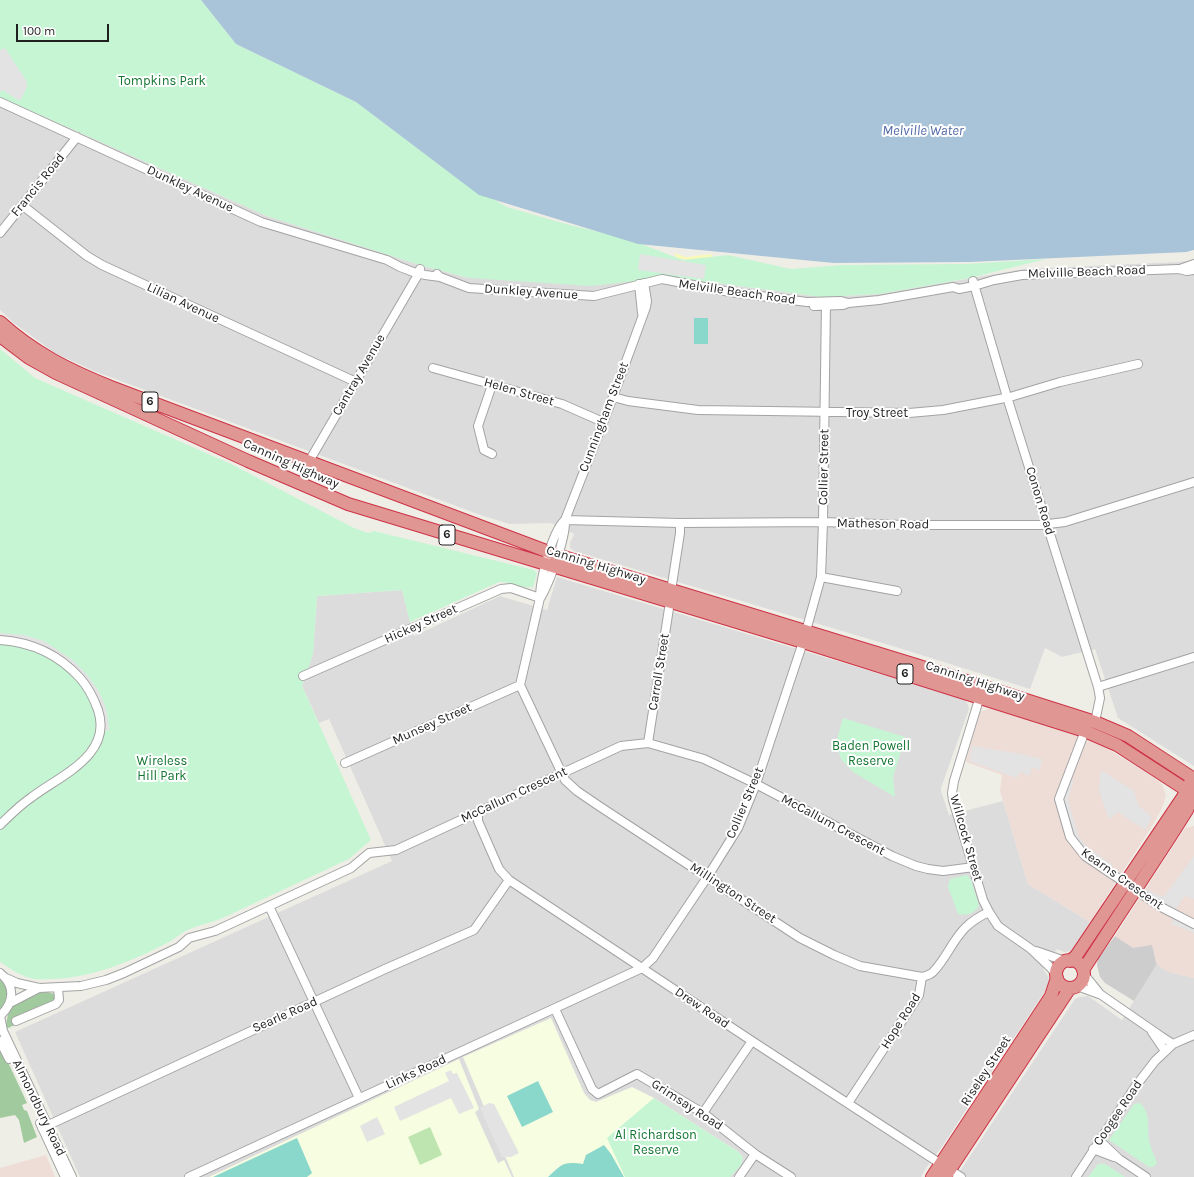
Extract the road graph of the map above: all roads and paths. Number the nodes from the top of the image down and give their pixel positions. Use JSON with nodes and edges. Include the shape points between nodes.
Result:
{"nodes":[{"id":1,"x":0,"y":102,"type":"edge"},
{"id":2,"x":77,"y":137,"type":"junction"},
{"id":3,"x":22,"y":205,"type":"junction"},
{"id":4,"x":0,"y":233,"type":"edge"},
{"id":5,"x":1194,"y":264,"type":"edge"},
{"id":6,"x":1179,"y":269,"type":"junction"},
{"id":7,"x":420,"y":270,"type":"junction"},
{"id":8,"x":1194,"y":270,"type":"edge"},
{"id":9,"x":974,"y":284,"type":"junction"},
{"id":10,"x":642,"y":286,"type":"junction"},
{"id":11,"x":826,"y":304,"type":"junction"},
{"id":12,"x":0,"y":322,"type":"edge"},
{"id":13,"x":1,"y":338,"type":"edge"},
{"id":14,"x":1138,"y":364,"type":"dead end"},
{"id":15,"x":433,"y":368,"type":"dead end"},
{"id":16,"x":356,"y":382,"type":"junction"},
{"id":17,"x":492,"y":385,"type":"junction"},
{"id":18,"x":613,"y":397,"type":"junction"},
{"id":19,"x":1007,"y":397,"type":"junction"},
{"id":20,"x":824,"y":412,"type":"junction"},
{"id":21,"x":603,"y":422,"type":"junction"},
{"id":22,"x":492,"y":454,"type":"dead end"},
{"id":23,"x":310,"y":462,"type":"junction"},
{"id":24,"x":1194,"y":482,"type":"edge"},
{"id":25,"x":302,"y":484,"type":"junction"},
{"id":26,"x":565,"y":520,"type":"junction"},
{"id":27,"x":823,"y":522,"type":"junction"},
{"id":28,"x":680,"y":523,"type":"junction"},
{"id":29,"x":1047,"y":525,"type":"junction"},
{"id":30,"x":552,"y":560,"type":"junction"},
{"id":31,"x":821,"y":577,"type":"junction"},
{"id":32,"x":897,"y":591,"type":"dead end"},
{"id":33,"x":671,"y":596,"type":"junction"},
{"id":34,"x":540,"y":598,"type":"junction"},
{"id":35,"x":805,"y":637,"type":"junction"},
{"id":36,"x":0,"y":640,"type":"edge"},
{"id":37,"x":1194,"y":657,"type":"edge"},
{"id":38,"x":304,"y":676,"type":"dead end"},
{"id":39,"x":520,"y":685,"type":"junction"},
{"id":40,"x":1098,"y":687,"type":"junction"},
{"id":41,"x":981,"y":692,"type":"junction"},
{"id":42,"x":1095,"y":722,"type":"junction"},
{"id":43,"x":1085,"y":730,"type":"junction"},
{"id":44,"x":648,"y":743,"type":"junction"},
{"id":45,"x":345,"y":763,"type":"dead end"},
{"id":46,"x":562,"y":773,"type":"junction"},
{"id":47,"x":1193,"y":777,"type":"edge"},
{"id":48,"x":1170,"y":779,"type":"junction"},
{"id":49,"x":756,"y":784,"type":"junction"},
{"id":50,"x":1192,"y":794,"type":"edge"},
{"id":51,"x":1174,"y":810,"type":"junction"},
{"id":52,"x":1190,"y":810,"type":"edge"},
{"id":53,"x":478,"y":812,"type":"junction"},
{"id":54,"x":0,"y":825,"type":"edge"},
{"id":55,"x":974,"y":867,"type":"junction"},
{"id":56,"x":708,"y":876,"type":"junction"},
{"id":57,"x":509,"y":880,"type":"junction"},
{"id":58,"x":1130,"y":886,"type":"junction"},
{"id":59,"x":269,"y":906,"type":"junction"},
{"id":60,"x":989,"y":912,"type":"junction"},
{"id":61,"x":1194,"y":924,"type":"edge"},
{"id":62,"x":1031,"y":949,"type":"junction"},
{"id":63,"x":1068,"y":961,"type":"junction"},
{"id":64,"x":642,"y":968,"type":"junction"},
{"id":65,"x":1083,"y":972,"type":"junction"},
{"id":66,"x":3,"y":976,"type":"edge"},
{"id":67,"x":1056,"y":976,"type":"junction"},
{"id":68,"x":922,"y":977,"type":"junction"},
{"id":69,"x":1073,"y":987,"type":"junction"},
{"id":70,"x":39,"y":988,"type":"junction"},
{"id":71,"x":58,"y":988,"type":"junction"},
{"id":72,"x":1100,"y":994,"type":"junction"},
{"id":73,"x":315,"y":1002,"type":"junction"},
{"id":74,"x":10,"y":1003,"type":"junction"},
{"id":75,"x":555,"y":1009,"type":"junction"},
{"id":76,"x":0,"y":1016,"type":"edge"},
{"id":77,"x":16,"y":1021,"type":"dead end"},
{"id":78,"x":1151,"y":1029,"type":"junction"},
{"id":79,"x":1194,"y":1035,"type":"edge"},
{"id":80,"x":0,"y":1041,"type":"edge"},
{"id":81,"x":752,"y":1041,"type":"junction"},
{"id":82,"x":1174,"y":1044,"type":"junction"},
{"id":83,"x":1165,"y":1051,"type":"junction"},
{"id":84,"x":359,"y":1098,"type":"junction"},
{"id":85,"x":848,"y":1103,"type":"junction"},
{"id":86,"x":703,"y":1113,"type":"junction"},
{"id":87,"x":44,"y":1126,"type":"junction"},
{"id":88,"x":1099,"y":1140,"type":"junction"},
{"id":89,"x":1093,"y":1149,"type":"junction"},
{"id":90,"x":755,"y":1154,"type":"junction"},
{"id":91,"x":1119,"y":1159,"type":"junction"},
{"id":92,"x":945,"y":1170,"type":"edge"},
{"id":93,"x":65,"y":1177,"type":"edge"},
{"id":94,"x":72,"y":1177,"type":"edge"},
{"id":95,"x":189,"y":1177,"type":"edge"},
{"id":96,"x":739,"y":1177,"type":"edge"},
{"id":97,"x":791,"y":1177,"type":"edge"},
{"id":98,"x":932,"y":1177,"type":"edge"},
{"id":99,"x":961,"y":1177,"type":"edge"},
{"id":100,"x":1076,"y":1177,"type":"edge"},
{"id":101,"x":1146,"y":1177,"type":"edge"}],
"edges":[{"from":1,"to":2,"type":"street","name":"Dunkley Avenue"},
{"from":2,"to":3,"type":"street","name":"Francis Road"},
{"from":2,"to":7,"type":"street","name":"Dunkley Avenue","via":[[261,222],[394,260]]},
{"from":3,"to":4,"type":"street","name":"Francis Road"},
{"from":3,"to":16,"type":"street","name":"Lilian Avenue","via":[[102,265]]},
{"from":5,"to":6,"type":"street","name":"Melville Beach Road"},
{"from":6,"to":8,"type":"street","name":"Melville Beach Road"},
{"from":6,"to":9,"type":"street","name":"Melville Beach Road","via":[[1022,275],[994,280],[985,278]]},
{"from":7,"to":10,"type":"street","name":"Dunkley Avenue","via":[[435,272],[469,288],[594,296],[623,289],[628,291]]},
{"from":7,"to":16,"type":"street","name":"Cantray Avenue"},
{"from":9,"to":11,"type":"street","name":"Melville Beach Road","via":[[959,283],[953,287],[879,300]]},
{"from":9,"to":19,"type":"street","name":"Conon Road"},
{"from":10,"to":11,"type":"street","name":"Melville Beach Road","via":[[662,280],[730,292]]},
{"from":10,"to":18,"type":"street","name":"Cunningham Street","via":[[642,314]]},
{"from":11,"to":20,"type":"street","name":"Collier Street"},
{"from":12,"to":23,"type":"highway","name":"Canning Highway","number":"6","via":[[30,348],[77,374]]},
{"from":13,"to":25,"type":"highway","name":"Canning Highway","number":"6","via":[[56,373]]},
{"from":14,"to":19,"type":"street","name":"Troy Street"},
{"from":15,"to":17,"type":"street","name":"Helen Street"},
{"from":16,"to":23,"type":"street","name":"Cantray Avenue"},
{"from":17,"to":21,"type":"street","name":"Helen Street","via":[[562,404]]},
{"from":17,"to":22,"type":"street","via":[[478,426],[484,450]]},
{"from":18,"to":20,"type":"street","name":"Troy Street","via":[[698,410]]},
{"from":18,"to":21,"type":"street","name":"Cunningham Street"},
{"from":19,"to":20,"type":"street","name":"Troy Street","via":[[928,412]]},
{"from":19,"to":29,"type":"street","name":"Conon Road"},
{"from":20,"to":27,"type":"street","name":"Collier Street"},
{"from":21,"to":26,"type":"street","name":"Cunningham Street"},
{"from":23,"to":25,"type":"street","name":"Cantray Avenue"},
{"from":23,"to":30,"type":"highway","name":"Canning Highway","number":"6"},
{"from":24,"to":29,"type":"street","name":"Matheson Road","via":[[1065,522]]},
{"from":25,"to":30,"type":"highway","name":"Canning Highway","number":"6","via":[[374,513]]},
{"from":26,"to":28,"type":"street","name":"Matheson Road"},
{"from":26,"to":30,"type":"street","name":"Cunningham Street","via":[[559,526]]},
{"from":27,"to":28,"type":"street","name":"Matheson Road"},
{"from":27,"to":29,"type":"street","name":"Matheson Road"},
{"from":27,"to":31,"type":"street","name":"Collier Street"},
{"from":28,"to":33,"type":"street","name":"Carroll Street"},
{"from":29,"to":40,"type":"street","name":"Conon Road"},
{"from":30,"to":33,"type":"highway","name":"Canning Highway","number":"6"},
{"from":30,"to":34,"type":"street","name":"Cunningham Street","via":[[546,588]]},
{"from":31,"to":32,"type":"street"},
{"from":31,"to":35,"type":"street","name":"Collier Street"},
{"from":33,"to":35,"type":"highway","name":"Canning Highway","number":"6"},
{"from":33,"to":44,"type":"street","name":"Carroll Street"},
{"from":34,"to":38,"type":"street","name":"Hickey Street","via":[[511,588],[501,589]]},
{"from":34,"to":39,"type":"street","name":"Cunningham Street"},
{"from":35,"to":41,"type":"highway","name":"Canning Highway","number":"6"},
{"from":35,"to":49,"type":"street","name":"Collier Street"},
{"from":36,"to":54,"type":"street","via":[[26,643],[43,650],[69,667],[90,693],[101,722],[101,732],[95,748],[84,760],[15,810]]},
{"from":37,"to":40,"type":"street"},
{"from":39,"to":45,"type":"street","name":"Munsey Street"},
{"from":39,"to":46,"type":"street"},
{"from":40,"to":42,"type":"street","name":"Conon Road","via":[[1100,698]]},
{"from":41,"to":42,"type":"highway","name":"Canning Highway","number":"6"},
{"from":41,"to":43,"type":"highway","name":"Canning Highway","number":"6"},
{"from":41,"to":55,"type":"street","name":"Willcock Street","via":[[952,793]]},
{"from":42,"to":47,"type":"highway","name":"Canning Highway","number":"6","via":[[1128,736]]},
{"from":43,"to":48,"type":"highway","name":"Canning Highway","number":"6","via":[[1117,745]]},
{"from":43,"to":58,"type":"street","name":"Kearns Crescent","via":[[1060,799],[1065,821],[1070,837],[1085,856]]},
{"from":44,"to":46,"type":"street","name":"McCallum Crescent","via":[[621,746]]},
{"from":44,"to":49,"type":"street","name":"McCallum Crescent","via":[[704,759]]},
{"from":46,"to":53,"type":"street","name":"McCallum Crescent"},
{"from":46,"to":56,"type":"street","name":"Millington Street","via":[[565,780],[577,791]]},
{"from":47,"to":50,"type":"highway","name":"Riseley Street"},
{"from":48,"to":50,"type":"highway","name":"Canning Highway","number":"6"},
{"from":48,"to":51,"type":"highway"},
{"from":49,"to":55,"type":"street","name":"McCallum Crescent","via":[[892,856],[916,866],[943,871]]},
{"from":49,"to":56,"type":"street","name":"Collier Street","via":[[738,828]]},
{"from":50,"to":51,"type":"highway","name":"Riseley Street"},
{"from":50,"to":52,"type":"highway","name":"Riseley Street"},
{"from":51,"to":58,"type":"highway","name":"Riseley Street"},
{"from":52,"to":58,"type":"highway","name":"Riseley Street"},
{"from":53,"to":57,"type":"street","name":"Drew Road","via":[[478,821],[499,869]]},
{"from":53,"to":59,"type":"street","name":"McCallum Crescent","via":[[396,850],[369,853],[351,868]]},
{"from":55,"to":60,"type":"street","name":"Willcock Street"},
{"from":56,"to":64,"type":"street","name":"Collier Street","via":[[653,958]]},
{"from":56,"to":68,"type":"street","name":"Millington Street","via":[[800,938],[834,955],[860,966]]},
{"from":57,"to":64,"type":"street","name":"Drew Road"},
{"from":57,"to":73,"type":"street","name":"Searle Road","via":[[474,930]]},
{"from":58,"to":61,"type":"street","name":"Kearns Crescent","via":[[1171,913]]},
{"from":58,"to":63,"type":"highway","name":"Riseley Street","via":[[1076,956]]},
{"from":58,"to":65,"type":"highway","name":"Riseley Street"},
{"from":59,"to":71,"type":"street","name":"McCallum Crescent","via":[[215,931],[189,938],[179,947],[115,977],[88,985]]},
{"from":59,"to":73,"type":"street"},
{"from":60,"to":62,"type":"street","name":"Willcock Street","via":[[998,926]]},
{"from":60,"to":68,"type":"street","name":"Hope Road","via":[[965,927],[934,972]]},
{"from":62,"to":63,"type":"street","name":"Willcock Street"},
{"from":62,"to":67,"type":"street","name":"Willcock Street","via":[[1052,968]]},
{"from":63,"to":65,"type":"highway","via":[[1080,965]]},
{"from":63,"to":67,"type":"highway","name":"Riseley Street","via":[[1059,967]]},
{"from":64,"to":75,"type":"street","name":"Links Road"},
{"from":64,"to":81,"type":"street","name":"Drew Road"},
{"from":65,"to":69,"type":"highway","name":"Riseley Street","via":[[1083,979]]},
{"from":65,"to":72,"type":"street"},
{"from":66,"to":70,"type":"street","name":"McCallum Crescent","via":[[17,983]]},
{"from":66,"to":74,"type":"street","via":[[10,986]]},
{"from":67,"to":69,"type":"highway","via":[[1059,983],[1065,987]]},
{"from":67,"to":92,"type":"highway","name":"Riseley Street","via":[[1051,996]]},
{"from":68,"to":85,"type":"street","name":"Hope Road","via":[[919,995]]},
{"from":69,"to":72,"type":"street"},
{"from":69,"to":92,"type":"highway","name":"Riseley Street","via":[[1064,996]]},
{"from":70,"to":71,"type":"street","name":"McCallum Crescent"},
{"from":70,"to":74,"type":"street","name":"McCallum Crescent"},
{"from":71,"to":77,"type":"street","via":[[59,1000],[56,1004]]},
{"from":72,"to":78,"type":"street"},
{"from":73,"to":84,"type":"street"},
{"from":73,"to":87,"type":"street","name":"Searle Road"},
{"from":74,"to":76,"type":"street"},
{"from":75,"to":84,"type":"street","name":"Links Road"},
{"from":75,"to":86,"type":"street","name":"Grimsay Road","via":[[592,1089],[598,1094],[637,1074]]},
{"from":76,"to":87,"type":"street","name":"Almondbury Road","via":[[2,1031]]},
{"from":78,"to":82,"type":"street"},
{"from":78,"to":83,"type":"street"},
{"from":79,"to":82,"type":"street","name":"Coogee Road"},
{"from":80,"to":87,"type":"street","name":"Almondbury Road"},
{"from":81,"to":85,"type":"street","name":"Drew Road"},
{"from":81,"to":86,"type":"street"},
{"from":82,"to":83,"type":"street","name":"Coogee Road"},
{"from":83,"to":88,"type":"street","name":"Coogee Road","via":[[1135,1087]]},
{"from":84,"to":95,"type":"street","name":"Links Road"},
{"from":85,"to":92,"type":"street","name":"Drew Road"},
{"from":86,"to":90,"type":"street","name":"Grimsay Road"},
{"from":87,"to":93,"type":"street","name":"Almondbury Road"},
{"from":87,"to":94,"type":"street","name":"Almondbury Road"},
{"from":88,"to":89,"type":"street","name":"Coogee Road"},
{"from":88,"to":91,"type":"street"},
{"from":89,"to":91,"type":"street"},
{"from":89,"to":100,"type":"street","name":"Coogee Road"},
{"from":90,"to":96,"type":"street"},
{"from":90,"to":97,"type":"street","name":"Grimsay Road"},
{"from":91,"to":101,"type":"street"},
{"from":92,"to":98,"type":"highway","name":"Riseley Street"},
{"from":92,"to":99,"type":"street","name":"Drew Road"}]}
